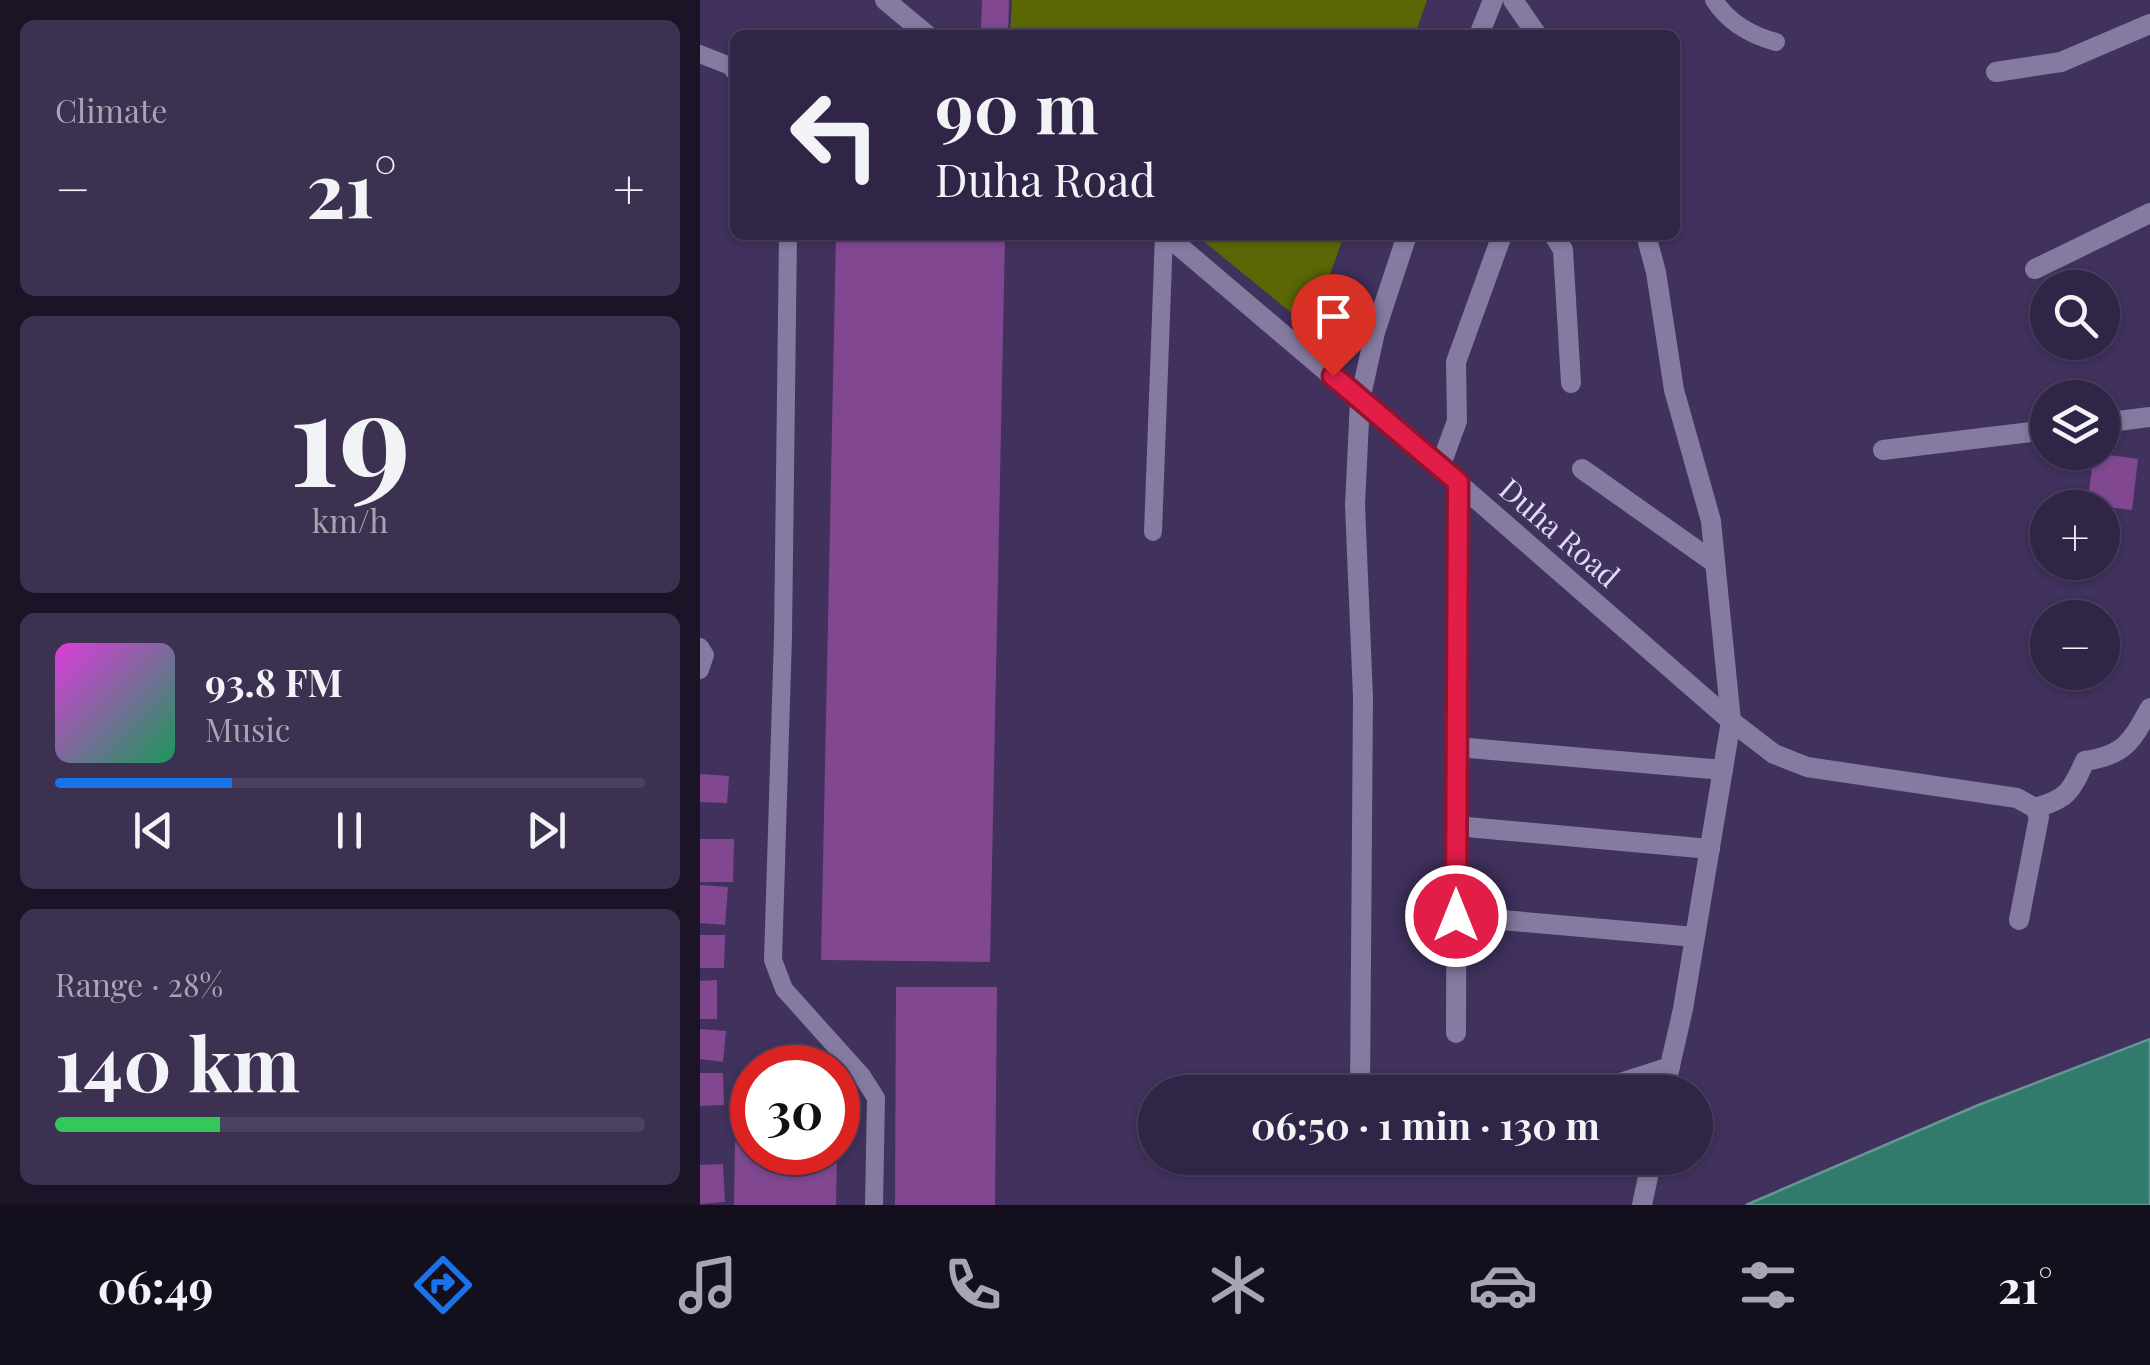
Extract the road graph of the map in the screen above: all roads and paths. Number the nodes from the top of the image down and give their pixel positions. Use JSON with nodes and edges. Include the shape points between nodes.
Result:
{"nodes":[{"id":1,"x":885,"y":0,"type":"edge"},
{"id":2,"x":1493,"y":0,"type":"edge"},
{"id":3,"x":1513,"y":0,"type":"edge"},
{"id":4,"x":1714,"y":0,"type":"edge"},
{"id":5,"x":2150,"y":24,"type":"edge"},
{"id":6,"x":921,"y":30,"type":"edge"},
{"id":7,"x":1481,"y":30,"type":"edge"},
{"id":8,"x":1534,"y":30,"type":"edge"},
{"id":9,"x":1776,"y":42,"type":"dead end"},
{"id":10,"x":700,"y":54,"type":"edge"},
{"id":11,"x":730,"y":69,"type":"edge"},
{"id":12,"x":1996,"y":72,"type":"dead end"},
{"id":13,"x":2150,"y":214,"type":"edge"},
{"id":14,"x":788,"y":240,"type":"edge"},
{"id":15,"x":1165,"y":240,"type":"edge"},
{"id":16,"x":1171,"y":240,"type":"edge"},
{"id":17,"x":1405,"y":240,"type":"edge"},
{"id":18,"x":1500,"y":240,"type":"edge"},
{"id":19,"x":1557,"y":240,"type":"edge"},
{"id":20,"x":1647,"y":240,"type":"edge"},
{"id":21,"x":2035,"y":269,"type":"dead end"},
{"id":22,"x":1571,"y":384,"type":"dead end"},
{"id":23,"x":1360,"y":400,"type":"junction"},
{"id":24,"x":2150,"y":417,"type":"edge"},
{"id":25,"x":2120,"y":421,"type":"edge"},
{"id":26,"x":2030,"y":432,"type":"edge"},
{"id":27,"x":1883,"y":450,"type":"dead end"},
{"id":28,"x":1440,"y":467,"type":"junction"},
{"id":29,"x":1582,"y":469,"type":"dead end"},
{"id":30,"x":1458,"y":482,"type":"junction"},
{"id":31,"x":1153,"y":532,"type":"dead end"},
{"id":32,"x":1715,"y":563,"type":"junction"},
{"id":33,"x":700,"y":647,"type":"edge"},
{"id":34,"x":700,"y":670,"type":"edge"},
{"id":35,"x":2150,"y":708,"type":"edge"},
{"id":36,"x":1731,"y":721,"type":"junction"},
{"id":37,"x":1457,"y":748,"type":"junction"},
{"id":38,"x":1723,"y":770,"type":"junction"},
{"id":39,"x":2036,"y":808,"type":"junction"},
{"id":40,"x":1456,"y":826,"type":"junction"},
{"id":41,"x":1710,"y":850,"type":"junction"},
{"id":42,"x":1456,"y":916,"type":"junction"},
{"id":43,"x":2019,"y":920,"type":"dead end"},
{"id":44,"x":1695,"y":937,"type":"junction"},
{"id":45,"x":1456,"y":1033,"type":"dead end"},
{"id":46,"x":1670,"y":1066,"type":"junction"},
{"id":47,"x":1360,"y":1075,"type":"edge"},
{"id":48,"x":1643,"y":1075,"type":"edge"},
{"id":49,"x":1668,"y":1075,"type":"edge"},
{"id":50,"x":1648,"y":1175,"type":"edge"},
{"id":51,"x":874,"y":1205,"type":"edge"},
{"id":52,"x":1642,"y":1205,"type":"edge"}],
"edges":[{"from":1,"to":6,"type":"street"},
{"from":2,"to":7,"type":"street"},
{"from":3,"to":8,"type":"street"},
{"from":4,"to":9,"type":"lane","via":[[1724,16]]},
{"from":5,"to":12,"type":"street","via":[[2061,62]]},
{"from":10,"to":11,"type":"lane"},
{"from":13,"to":21,"type":"street"},
{"from":14,"to":51,"type":"lane","via":[[773,960],[784,989],[876,1098]]},
{"from":15,"to":31,"type":"lane"},
{"from":16,"to":23,"type":"street","name":"Duha Road"},
{"from":17,"to":23,"type":"street"},
{"from":18,"to":28,"type":"street","via":[[1456,362],[1457,421]]},
{"from":19,"to":22,"type":"street","via":[[1563,250]]},
{"from":20,"to":32,"type":"street"},
{"from":23,"to":28,"type":"street","name":"Duha Road"},
{"from":23,"to":47,"type":"street","via":[[1354,505],[1363,697]]},
{"from":24,"to":25,"type":"street"},
{"from":26,"to":27,"type":"street"},
{"from":28,"to":30,"type":"street","name":"Duha Road"},
{"from":29,"to":32,"type":"street"},
{"from":30,"to":36,"type":"street","name":"Duha Road"},
{"from":30,"to":37,"type":"street"},
{"from":32,"to":36,"type":"street"},
{"from":33,"to":34,"type":"lane","via":[[706,655]]},
{"from":35,"to":39,"type":"street","via":[[2131,742],[2108,758],[2085,762],[2070,791]]},
{"from":36,"to":38,"type":"street"},
{"from":36,"to":39,"type":"street","name":"Duha Road","via":[[1774,754],[1807,767],[2017,798]]},
{"from":37,"to":38,"type":"street"},
{"from":37,"to":40,"type":"street"},
{"from":38,"to":41,"type":"street"},
{"from":39,"to":43,"type":"street"},
{"from":40,"to":41,"type":"street"},
{"from":40,"to":42,"type":"street"},
{"from":41,"to":44,"type":"street"},
{"from":42,"to":44,"type":"street"},
{"from":42,"to":45,"type":"street"},
{"from":44,"to":46,"type":"street"},
{"from":46,"to":48,"type":"street"},
{"from":46,"to":49,"type":"street"},
{"from":50,"to":52,"type":"street"}]}
